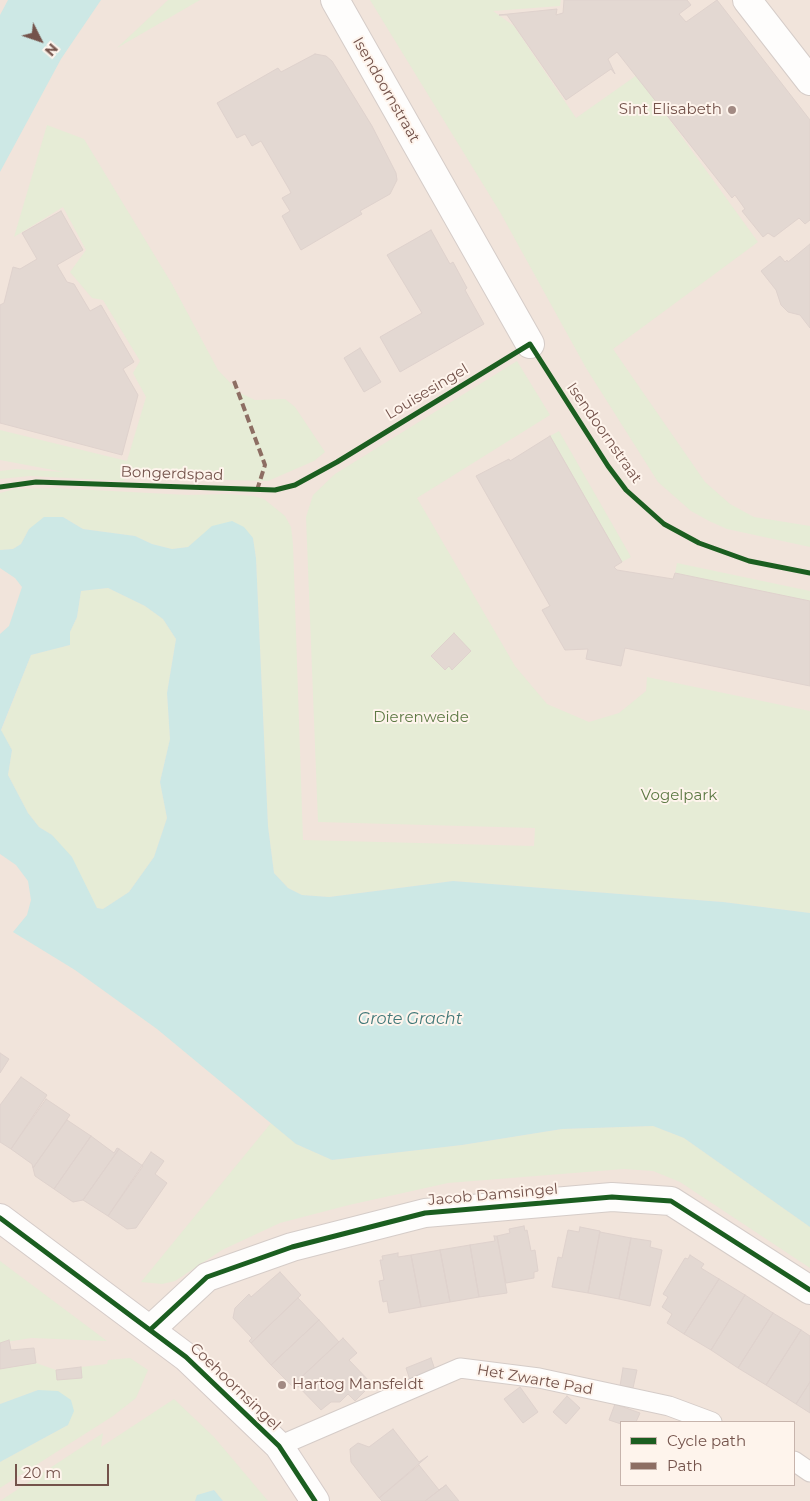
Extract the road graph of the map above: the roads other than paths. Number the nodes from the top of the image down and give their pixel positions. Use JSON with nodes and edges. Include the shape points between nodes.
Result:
{"nodes":[{"id":1,"x":335,"y":0,"type":"edge"},
{"id":2,"x":747,"y":0,"type":"edge"},
{"id":3,"x":810,"y":82,"type":"edge"},
{"id":4,"x":530,"y":344,"type":"dead end"},
{"id":5,"x":0,"y":1218,"type":"edge"},
{"id":6,"x":810,"y":1290,"type":"edge"},
{"id":7,"x":151,"y":1329,"type":"junction"},
{"id":8,"x":709,"y":1421,"type":"edge"},
{"id":9,"x":279,"y":1446,"type":"junction"},
{"id":10,"x":795,"y":1462,"type":"edge"},
{"id":11,"x":810,"y":1472,"type":"edge"},
{"id":12,"x":315,"y":1501,"type":"edge"}],
"edges":[{"from":1,"to":4,"type":"street","name":"Isendoornstraat"},
{"from":2,"to":3,"type":"street"},
{"from":5,"to":7,"type":"street","name":"Coehoornsingel"},
{"from":6,"to":7,"type":"street","name":"Jacob Damsingel","via":[[670,1201],[612,1197],[424,1213],[292,1247],[207,1277]]},
{"from":7,"to":9,"type":"street","name":"Coehoornsingel","via":[[186,1357]]},
{"from":8,"to":9,"type":"lane","name":"Het Zwarte Pad","via":[[669,1406],[548,1380],[460,1368]]},
{"from":9,"to":12,"type":"street","name":"Coehoornsingel"},
{"from":10,"to":11,"type":"lane"}]}
